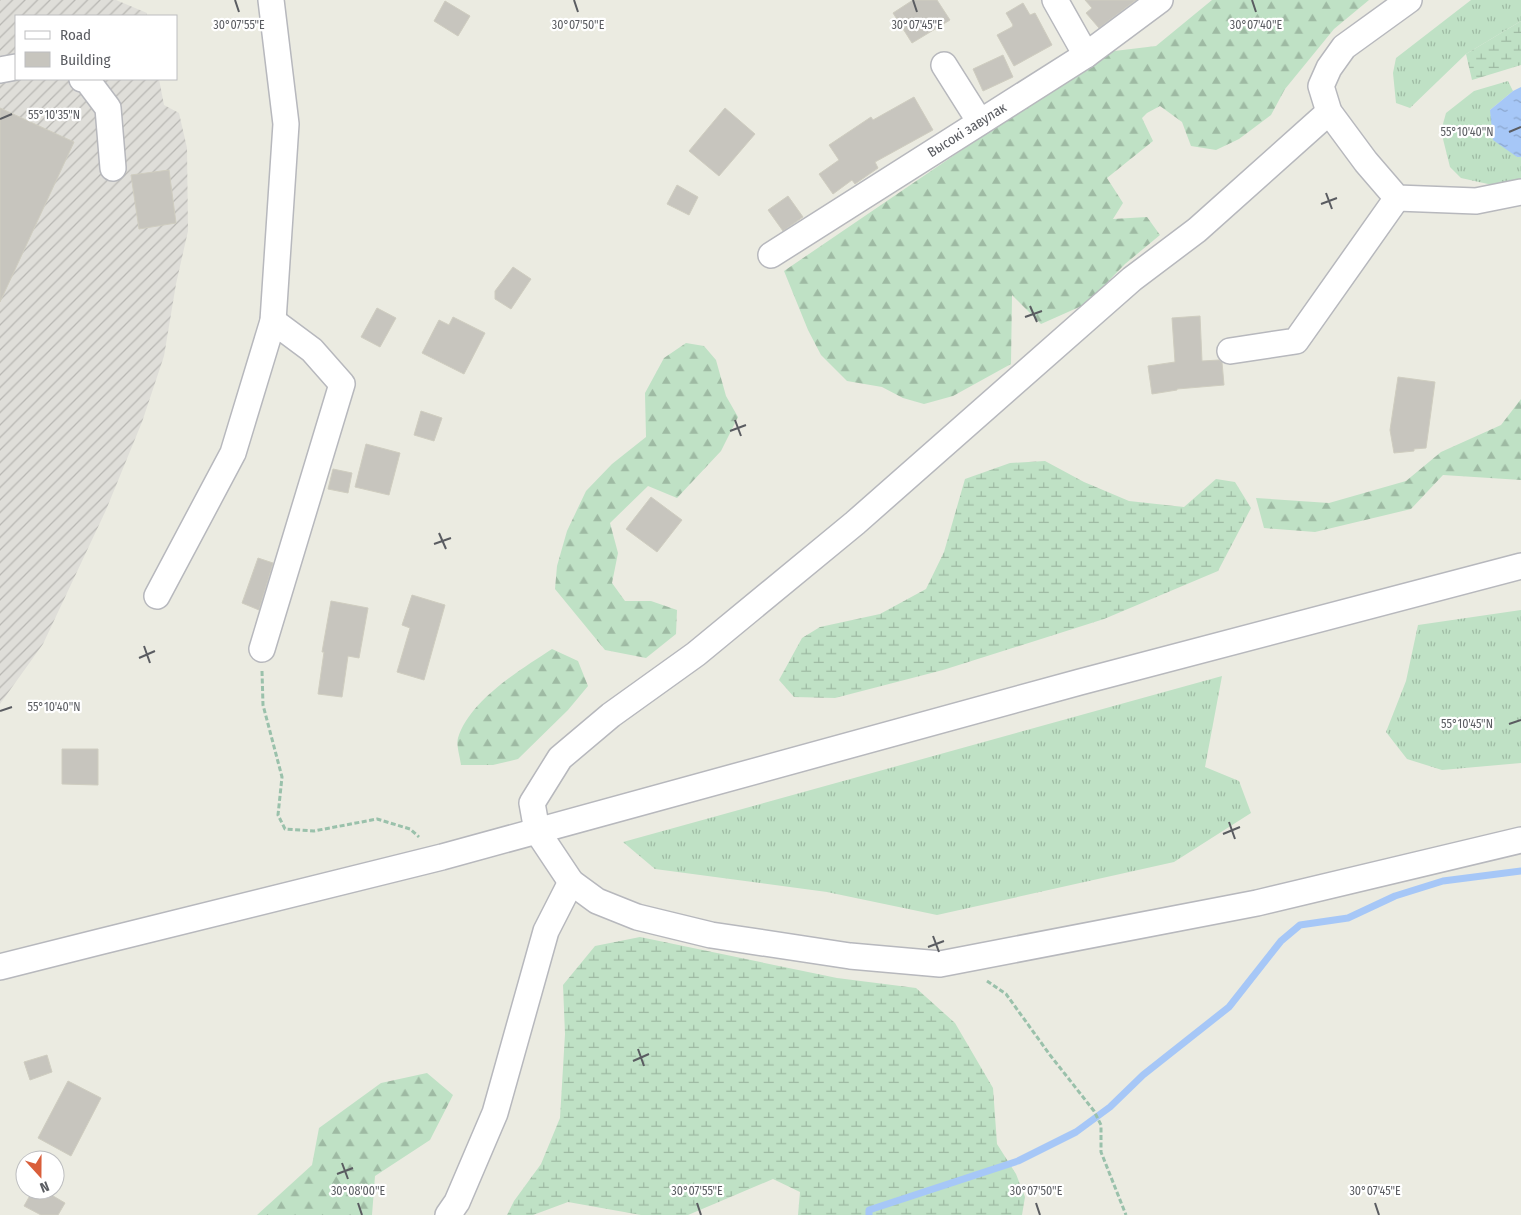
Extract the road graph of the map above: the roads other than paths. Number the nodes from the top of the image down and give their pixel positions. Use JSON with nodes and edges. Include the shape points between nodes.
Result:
{"nodes":[{"id":1,"x":271,"y":0,"type":"edge"},
{"id":2,"x":1056,"y":0,"type":"edge"},
{"id":3,"x":1160,"y":0,"type":"edge"},
{"id":4,"x":1409,"y":0,"type":"edge"},
{"id":5,"x":1086,"y":55,"type":"junction"},
{"id":6,"x":944,"y":65,"type":"dead end"},
{"id":7,"x":15,"y":67,"type":"edge"},
{"id":8,"x":0,"y":70,"type":"edge"},
{"id":9,"x":87,"y":80,"type":"edge"},
{"id":10,"x":1329,"y":112,"type":"junction"},
{"id":11,"x":980,"y":122,"type":"junction"},
{"id":12,"x":113,"y":168,"type":"dead end"},
{"id":13,"x":1521,"y":192,"type":"edge"},
{"id":14,"x":1397,"y":198,"type":"junction"},
{"id":15,"x":771,"y":255,"type":"dead end"},
{"id":16,"x":273,"y":321,"type":"junction"},
{"id":17,"x":1230,"y":351,"type":"dead end"},
{"id":18,"x":1521,"y":566,"type":"edge"},
{"id":19,"x":157,"y":596,"type":"dead end"},
{"id":20,"x":262,"y":649,"type":"road end"},
{"id":21,"x":537,"y":831,"type":"junction"},
{"id":22,"x":1521,"y":840,"type":"edge"},
{"id":23,"x":571,"y":882,"type":"junction"},
{"id":24,"x":0,"y":967,"type":"edge"},
{"id":25,"x":448,"y":1215,"type":"edge"}],
"edges":[{"from":1,"to":16,"type":"street","via":[[286,124]]},
{"from":2,"to":5,"type":"street"},
{"from":3,"to":5,"type":"street","name":"Высокі завулак"},
{"from":4,"to":10,"type":"street","via":[[1344,47],[1321,86]]},
{"from":5,"to":11,"type":"street","name":"Высокі завулак"},
{"from":6,"to":11,"type":"street"},
{"from":7,"to":8,"type":"street"},
{"from":9,"to":12,"type":"street","via":[[108,108]]},
{"from":10,"to":14,"type":"street"},
{"from":10,"to":21,"type":"street","via":[[1197,230],[1132,279],[855,523],[696,654],[611,715],[560,758],[532,803]]},
{"from":11,"to":15,"type":"street","name":"Высокі завулак"},
{"from":13,"to":14,"type":"street","via":[[1476,201]]},
{"from":14,"to":17,"type":"street","via":[[1296,341]]},
{"from":16,"to":19,"type":"street","via":[[233,453]]},
{"from":16,"to":20,"type":"street","via":[[312,350],[342,384]]},
{"from":18,"to":21,"type":"street"},
{"from":21,"to":23,"type":"street"},
{"from":21,"to":24,"type":"street","via":[[442,858]]},
{"from":22,"to":23,"type":"street","via":[[1257,903],[940,964],[850,956],[711,935],[637,917],[597,901]]},
{"from":23,"to":25,"type":"street","via":[[546,931],[495,1114],[458,1202]]}]}
